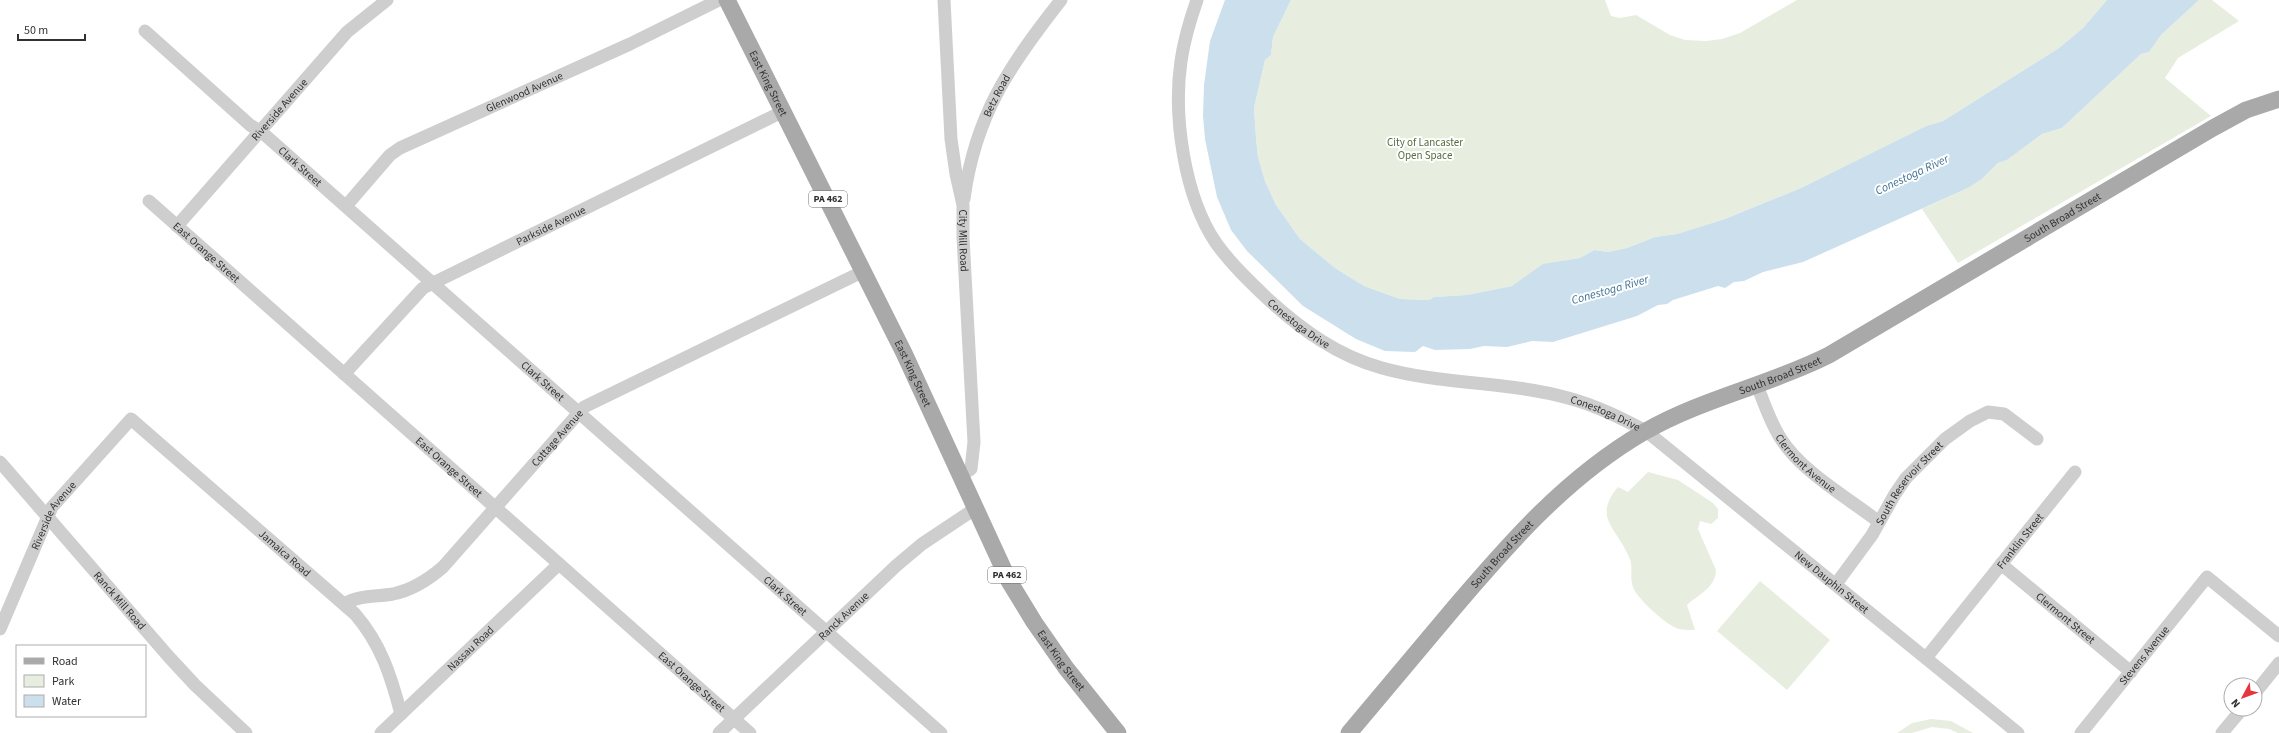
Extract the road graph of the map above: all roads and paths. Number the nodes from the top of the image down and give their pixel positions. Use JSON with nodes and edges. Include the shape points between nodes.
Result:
{"nodes":[{"id":1,"x":387,"y":0,"type":"edge"},
{"id":2,"x":719,"y":0,"type":"edge"},
{"id":3,"x":727,"y":0,"type":"edge"},
{"id":4,"x":944,"y":0,"type":"edge"},
{"id":5,"x":1061,"y":0,"type":"edge"},
{"id":6,"x":1197,"y":0,"type":"edge"},
{"id":7,"x":145,"y":31,"type":"dead end"},
{"id":8,"x":2279,"y":99,"type":"edge"},
{"id":9,"x":784,"y":111,"type":"junction"},
{"id":10,"x":259,"y":131,"type":"junction"},
{"id":11,"x":148,"y":201,"type":"dead end"},
{"id":12,"x":964,"y":205,"type":"junction"},
{"id":13,"x":346,"y":206,"type":"junction"},
{"id":14,"x":177,"y":226,"type":"junction"},
{"id":15,"x":864,"y":271,"type":"junction"},
{"id":16,"x":432,"y":283,"type":"junction"},
{"id":17,"x":344,"y":374,"type":"junction"},
{"id":18,"x":1757,"y":385,"type":"junction"},
{"id":19,"x":579,"y":413,"type":"junction"},
{"id":20,"x":131,"y":419,"type":"joint"},
{"id":21,"x":1646,"y":431,"type":"junction"},
{"id":22,"x":2037,"y":439,"type":"dead end"},
{"id":23,"x":0,"y":462,"type":"edge"},
{"id":24,"x":2074,"y":472,"type":"dead end"},
{"id":25,"x":960,"y":476,"type":"junction"},
{"id":26,"x":496,"y":508,"type":"junction"},
{"id":27,"x":976,"y":508,"type":"junction"},
{"id":28,"x":47,"y":516,"type":"junction"},
{"id":29,"x":1879,"y":522,"type":"junction"},
{"id":30,"x":559,"y":564,"type":"junction"},
{"id":31,"x":2001,"y":564,"type":"junction"},
{"id":32,"x":1836,"y":584,"type":"junction"},
{"id":33,"x":344,"y":604,"type":"junction"},
{"id":34,"x":0,"y":629,"type":"edge"},
{"id":35,"x":826,"y":632,"type":"junction"},
{"id":36,"x":2279,"y":636,"type":"edge"},
{"id":37,"x":1926,"y":658,"type":"junction"},
{"id":38,"x":2279,"y":663,"type":"edge"},
{"id":39,"x":2131,"y":672,"type":"junction"},
{"id":40,"x":2263,"y":683,"type":"edge"},
{"id":41,"x":401,"y":714,"type":"junction"},
{"id":42,"x":2235,"y":717,"type":"edge"},
{"id":43,"x":734,"y":719,"type":"junction"},
{"id":44,"x":246,"y":733,"type":"edge"},
{"id":45,"x":381,"y":733,"type":"edge"},
{"id":46,"x":719,"y":733,"type":"edge"},
{"id":47,"x":750,"y":733,"type":"edge"},
{"id":48,"x":940,"y":733,"type":"edge"},
{"id":49,"x":1118,"y":733,"type":"edge"},
{"id":50,"x":1349,"y":733,"type":"edge"},
{"id":51,"x":2018,"y":733,"type":"edge"},
{"id":52,"x":2081,"y":733,"type":"edge"},
{"id":53,"x":2222,"y":733,"type":"edge"}],
"edges":[{"from":1,"to":10,"type":"street","name":"Riverside Avenue","via":[[347,32]]},
{"from":2,"to":13,"type":"street","name":"Glenwood Avenue","via":[[630,44],[400,148],[390,155]]},
{"from":3,"to":9,"type":"main road","name":"East King Street","number":"PA 462"},
{"from":4,"to":12,"type":"street","name":"City Mill Road","via":[[951,139]]},
{"from":5,"to":12,"type":"street","name":"Betz Road","via":[[1018,56],[989,107],[973,150]]},
{"from":6,"to":21,"type":"street","name":"Conestoga Drive","via":[[1181,60],[1178,88],[1183,146],[1194,195],[1207,229],[1232,263],[1250,282],[1301,328],[1332,348],[1363,362],[1418,377],[1516,388],[1566,397],[1603,410]]},
{"from":7,"to":10,"type":"street","name":"Clark Street"},
{"from":8,"to":18,"type":"main road","name":"South Broad Street","via":[[2246,110],[2213,128],[1835,352]]},
{"from":9,"to":15,"type":"main road","name":"East King Street","number":"PA 462"},
{"from":9,"to":16,"type":"street","name":"Parkside Avenue"},
{"from":10,"to":13,"type":"street","name":"Clark Street"},
{"from":10,"to":14,"type":"street","name":"Riverside Avenue"},
{"from":11,"to":14,"type":"street","name":"East Orange Street"},
{"from":12,"to":25,"type":"street","name":"City Mill Road","via":[[963,237],[974,442],[971,470]]},
{"from":13,"to":16,"type":"street","name":"Clark Street"},
{"from":14,"to":17,"type":"street","name":"East Orange Street"},
{"from":15,"to":19,"type":"street","name":"Cottage Avenue","via":[[587,405]]},
{"from":15,"to":25,"type":"main road","name":"East King Street","number":"PA 462"},
{"from":16,"to":17,"type":"street","name":"Parkside Avenue","via":[[423,288]]},
{"from":16,"to":19,"type":"street","name":"Clark Street"},
{"from":17,"to":26,"type":"street","name":"East Orange Street"},
{"from":18,"to":21,"type":"main road","name":"South Broad Street","via":[[1707,403]]},
{"from":18,"to":29,"type":"street","name":"Clermont Avenue","via":[[1772,422],[1792,453]]},
{"from":19,"to":26,"type":"street","name":"Cottage Avenue"},
{"from":19,"to":35,"type":"street","name":"Clark Street"},
{"from":20,"to":28,"type":"street","name":"Riverside Avenue","via":[[52,507]]},
{"from":20,"to":33,"type":"street","name":"Jamaica Road"},
{"from":21,"to":32,"type":"street","name":"New Dauphin Street"},
{"from":21,"to":50,"type":"main road","name":"South Broad Street","via":[[1589,469],[1526,525]]},
{"from":22,"to":29,"type":"street","name":"South Reservoir Street","via":[[2004,414],[1988,412],[1981,415],[1945,439],[1906,478]]},
{"from":23,"to":28,"type":"street","name":"Ranck Mill Road"},
{"from":24,"to":31,"type":"street","name":"Franklin Street"},
{"from":25,"to":27,"type":"main road","name":"East King Street","number":"PA 462"},
{"from":26,"to":30,"type":"street","name":"East Orange Street"},
{"from":26,"to":33,"type":"street","name":"Cottage Avenue","via":[[432,577],[414,588],[365,597]]},
{"from":27,"to":35,"type":"street","name":"Ranck Avenue","via":[[910,554]]},
{"from":27,"to":49,"type":"main road","name":"East King Street","number":"PA 462","via":[[1016,593],[1066,668]]},
{"from":28,"to":34,"type":"street","name":"Riverside Avenue"},
{"from":28,"to":44,"type":"street","name":"Ranck Mill Road","via":[[169,657]]},
{"from":29,"to":32,"type":"street","name":"South Reservoir Street","via":[[1860,554]]},
{"from":30,"to":41,"type":"street","name":"Nassau Road"},
{"from":30,"to":43,"type":"street","name":"East Orange Street"},
{"from":31,"to":37,"type":"street","name":"Franklin Street"},
{"from":31,"to":39,"type":"street","name":"Clermont Street"},
{"from":32,"to":37,"type":"street","name":"New Dauphin Street"},
{"from":33,"to":41,"type":"street","name":"Jamaica Road","via":[[366,626],[384,656]]},
{"from":35,"to":43,"type":"street","name":"Ranck Avenue"},
{"from":35,"to":48,"type":"street","name":"Clark Street"},
{"from":36,"to":39,"type":"street","name":"Stevens Avenue","via":[[2207,577]]},
{"from":37,"to":51,"type":"street","name":"New Dauphin Street"},
{"from":38,"to":40,"type":"street"},
{"from":39,"to":52,"type":"street","name":"Stevens Avenue"},
{"from":41,"to":45,"type":"street","name":"Nassau Road"},
{"from":42,"to":53,"type":"street"},
{"from":43,"to":46,"type":"street","name":"Ranck Avenue"},
{"from":43,"to":47,"type":"street","name":"East Orange Street"}]}
